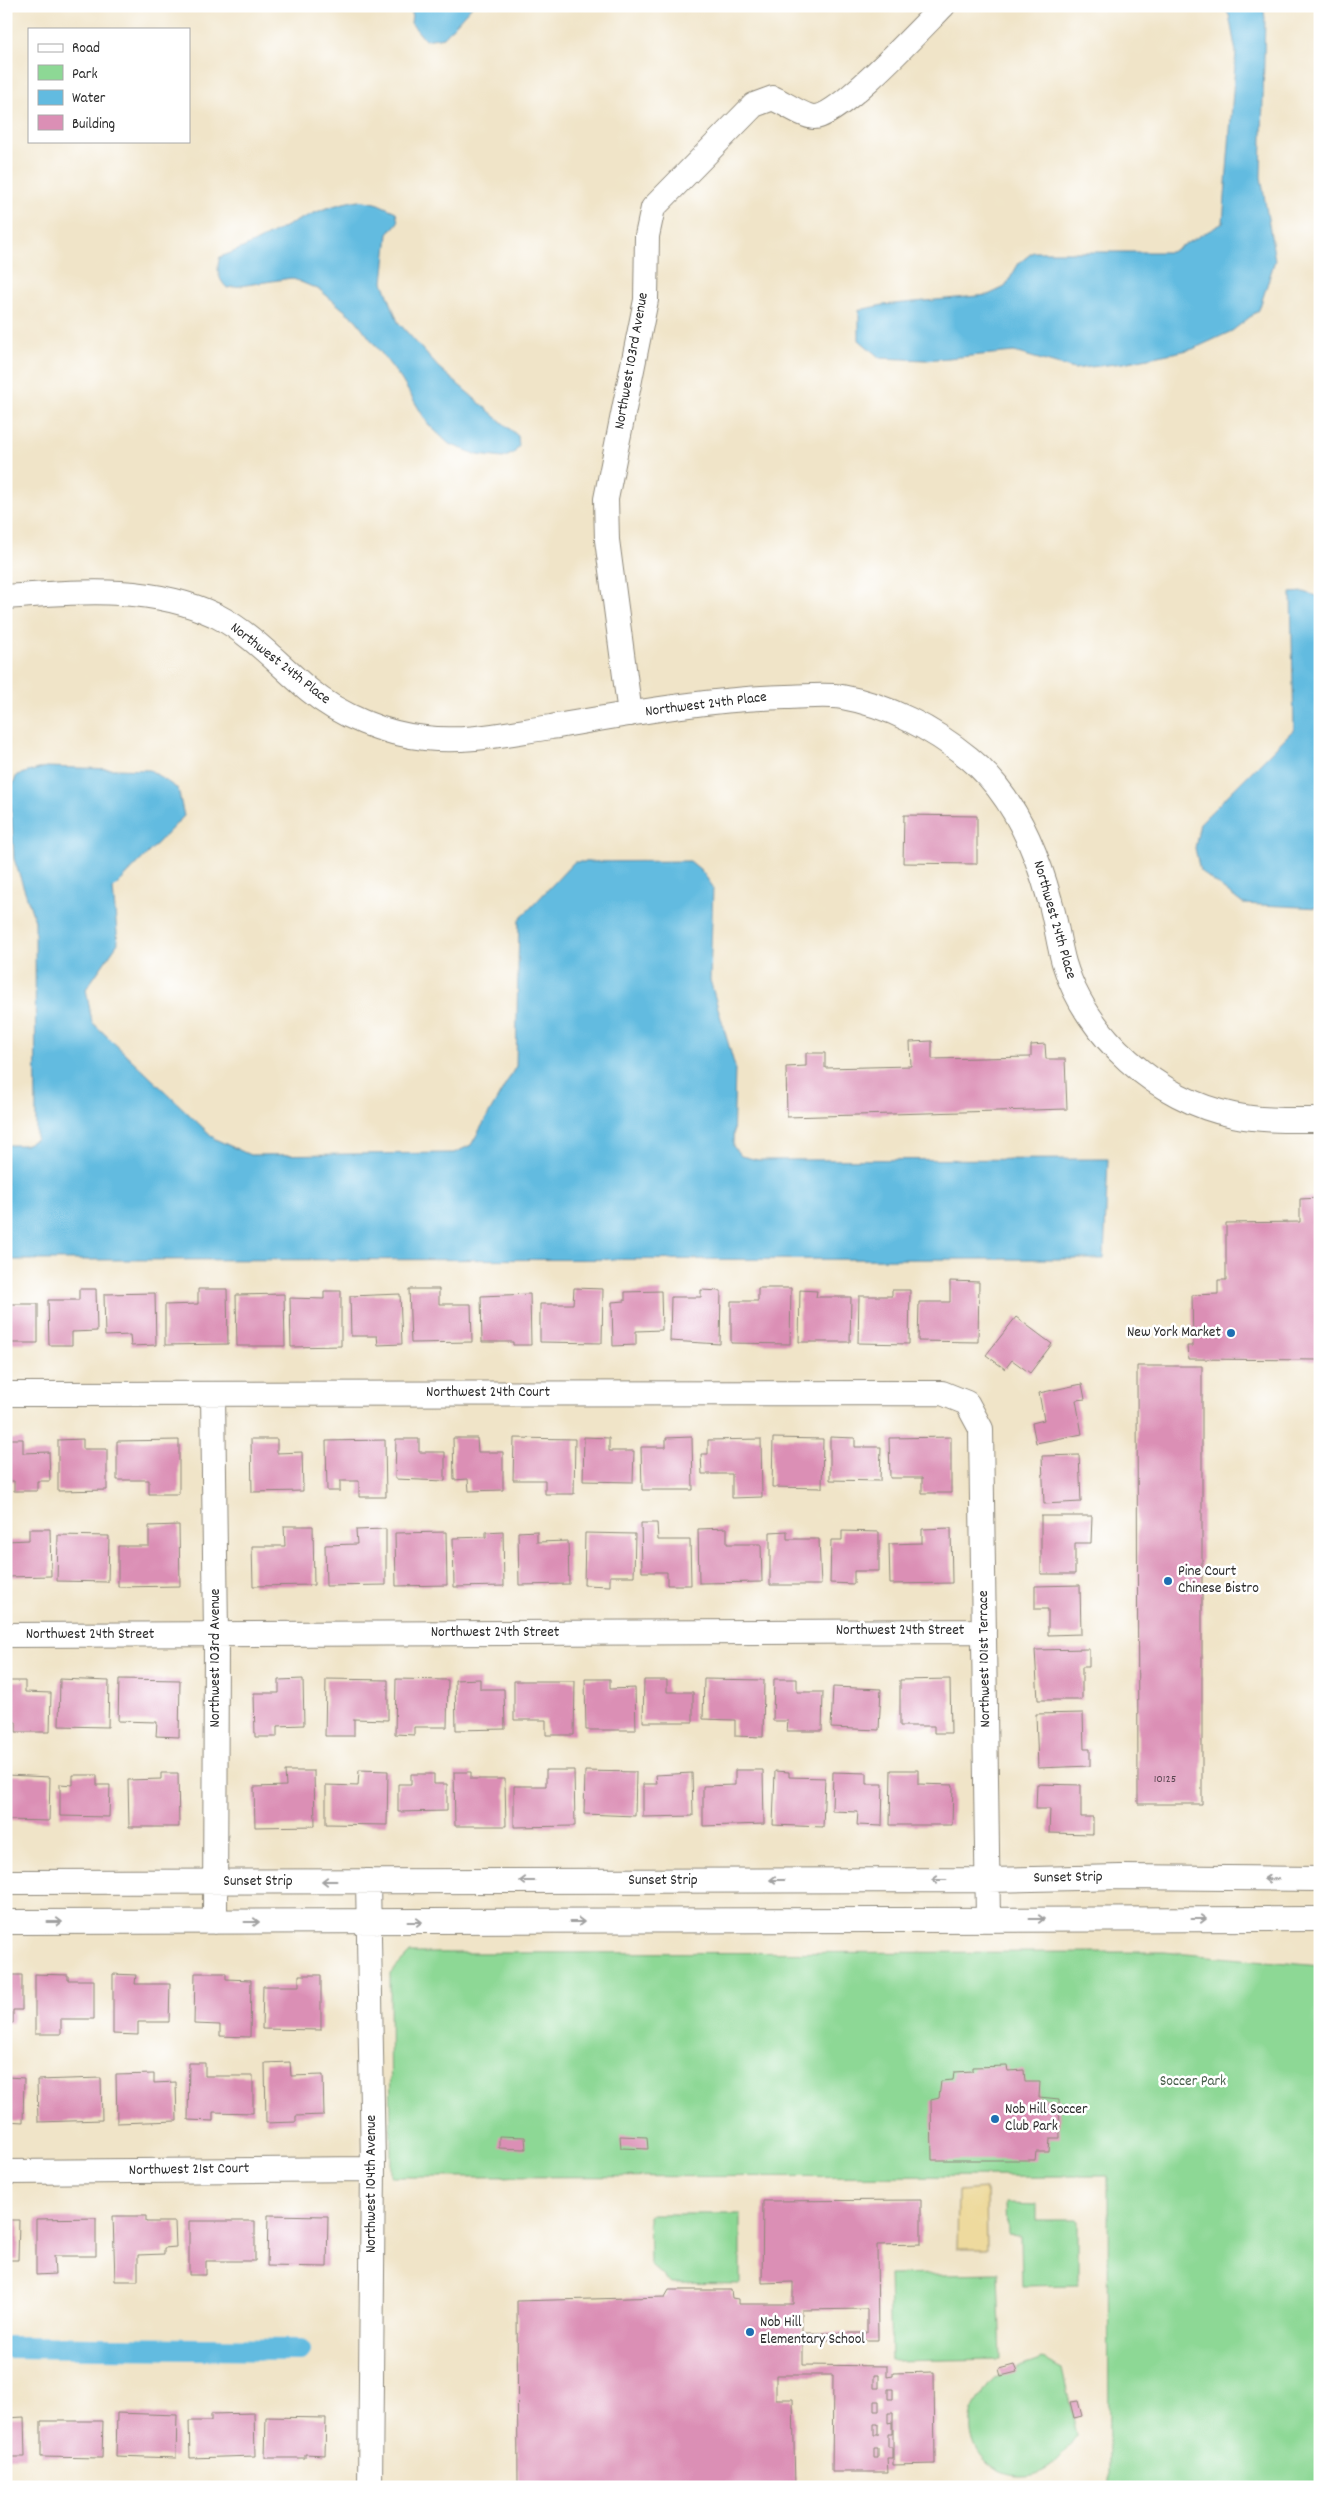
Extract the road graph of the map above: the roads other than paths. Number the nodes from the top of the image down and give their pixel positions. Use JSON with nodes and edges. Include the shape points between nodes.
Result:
{"nodes":[{"id":1,"x":943,"y":6,"type":"edge"},
{"id":2,"x":6,"y":596,"type":"edge"},
{"id":3,"x":630,"y":714,"type":"junction"},
{"id":4,"x":1320,"y":1120,"type":"edge"},
{"id":5,"x":6,"y":1394,"type":"edge"},
{"id":6,"x":213,"y":1394,"type":"junction"},
{"id":7,"x":967,"y":1403,"type":"joint"},
{"id":8,"x":984,"y":1631,"type":"junction"},
{"id":9,"x":6,"y":1635,"type":"edge"},
{"id":10,"x":216,"y":1635,"type":"junction"},
{"id":11,"x":1320,"y":1879,"type":"edge"},
{"id":12,"x":988,"y":1880,"type":"junction"},
{"id":13,"x":368,"y":1881,"type":"junction"},
{"id":14,"x":6,"y":1882,"type":"edge"},
{"id":15,"x":215,"y":1882,"type":"junction"},
{"id":16,"x":1320,"y":1919,"type":"edge"},
{"id":17,"x":988,"y":1920,"type":"junction"},
{"id":18,"x":6,"y":1922,"type":"edge"},
{"id":19,"x":215,"y":1922,"type":"junction"},
{"id":20,"x":368,"y":1923,"type":"junction"},
{"id":21,"x":373,"y":2169,"type":"junction"},
{"id":22,"x":6,"y":2172,"type":"edge"},
{"id":23,"x":370,"y":2487,"type":"edge"}],
"edges":[{"from":1,"to":3,"type":"street","name":"Northwest 103rd Avenue","via":[[873,76],[827,114],[813,117],[773,98],[754,105],[653,208],[647,236],[646,300],[606,499],[607,540]]},
{"from":2,"to":3,"type":"street","name":"Northwest 24th Place","via":[[116,591],[179,602],[217,616],[251,638],[313,693],[345,713],[382,729],[422,738],[457,740]]},
{"from":3,"to":4,"type":"street","name":"Northwest 24th Place","via":[[745,698],[839,697],[899,715],[937,734],[973,760],[1014,811],[1035,854],[1072,986],[1104,1034],[1140,1071],[1194,1103],[1230,1114],[1264,1120]]},
{"from":5,"to":6,"type":"street","name":"Northwest 24th Court"},
{"from":6,"to":7,"type":"street","name":"Northwest 24th Court","via":[[942,1392]]},
{"from":6,"to":10,"type":"street","name":"Northwest 103rd Avenue"},
{"from":7,"to":8,"type":"street","name":"Northwest 101st Terrace","via":[[981,1429]]},
{"from":8,"to":10,"type":"street","name":"Northwest 24th Street"},
{"from":8,"to":12,"type":"street","name":"Northwest 101st Terrace"},
{"from":9,"to":10,"type":"street","name":"Northwest 24th Street"},
{"from":10,"to":15,"type":"street","name":"Northwest 103rd Avenue"},
{"from":11,"to":12,"type":"street","name":"Sunset Strip","one_way":true,"via":[[1121,1877]]},
{"from":12,"to":13,"type":"street","name":"Sunset Strip","one_way":true},
{"from":12,"to":17,"type":"street","name":"Northwest 101st Terrace"},
{"from":13,"to":15,"type":"street","name":"Sunset Strip","one_way":true},
{"from":13,"to":20,"type":"street","name":"Northwest 104th Avenue"},
{"from":14,"to":15,"type":"street","name":"Sunset Strip"},
{"from":15,"to":19,"type":"street","name":"Northwest 103rd Avenue"},
{"from":17,"to":16,"type":"street","one_way":true},
{"from":20,"to":17,"type":"street","one_way":true},
{"from":18,"to":19,"type":"street","one_way":true},
{"from":19,"to":20,"type":"street","one_way":true},
{"from":20,"to":21,"type":"street","name":"Northwest 104th Avenue"},
{"from":21,"to":22,"type":"street","name":"Northwest 21st Court"},
{"from":21,"to":23,"type":"street","name":"Northwest 104th Avenue"}]}
